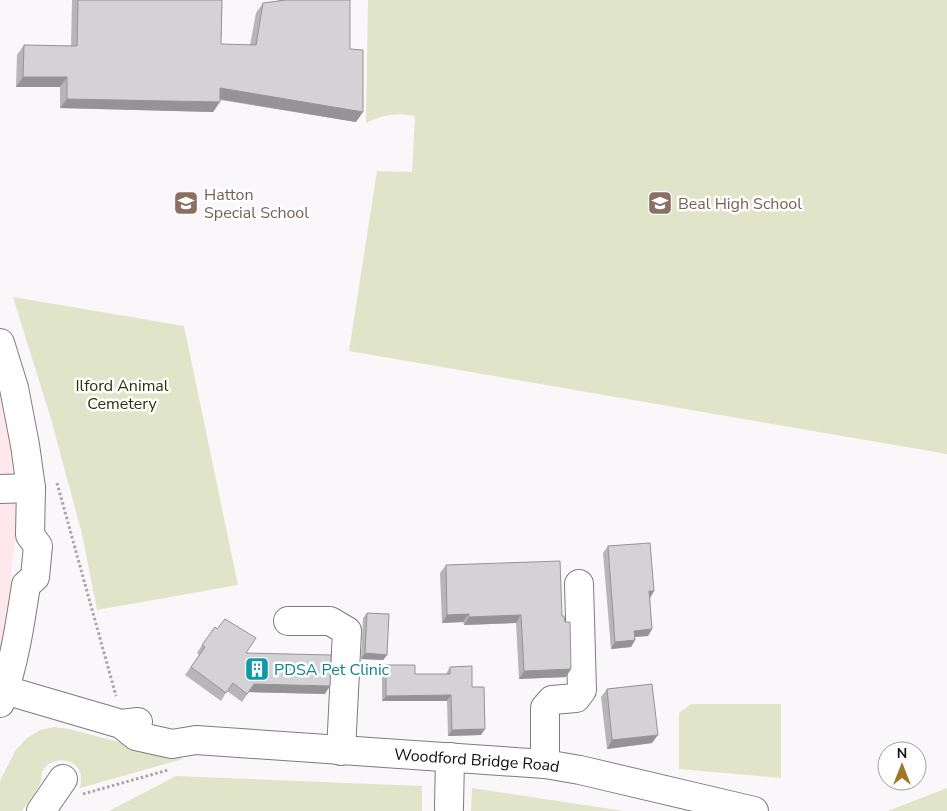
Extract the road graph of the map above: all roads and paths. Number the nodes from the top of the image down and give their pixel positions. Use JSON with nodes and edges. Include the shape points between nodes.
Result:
{"nodes":[{"id":1,"x":0,"y":343,"type":"edge"},
{"id":2,"x":56,"y":480,"type":"dead end"},
{"id":3,"x":31,"y":488,"type":"junction"},
{"id":4,"x":0,"y":489,"type":"edge"},
{"id":5,"x":579,"y":584,"type":"dead end"},
{"id":6,"x":288,"y":621,"type":"dead end"},
{"id":7,"x":2,"y":697,"type":"edge"},
{"id":8,"x":123,"y":727,"type":"junction"},
{"id":9,"x":341,"y":751,"type":"junction"},
{"id":10,"x":450,"y":757,"type":"junction"},
{"id":11,"x":545,"y":764,"type":"junction"},
{"id":12,"x":173,"y":768,"type":"dead end"},
{"id":13,"x":72,"y":787,"type":"joint"},
{"id":14,"x":449,"y":808,"type":"dead end"},
{"id":15,"x":41,"y":811,"type":"edge"},
{"id":16,"x":754,"y":811,"type":"edge"}],
"edges":[{"from":1,"to":3,"type":"street","via":[[14,388]]},
{"from":2,"to":8,"type":"path"},
{"from":3,"to":4,"type":"street"},
{"from":3,"to":7,"type":"street","via":[[26,539],[38,546]]},
{"from":5,"to":11,"type":"street","via":[[582,690],[576,698],[552,700],[545,708]]},
{"from":6,"to":9,"type":"street","via":[[330,621],[347,631]]},
{"from":7,"to":8,"type":"street","name":"Woodford Bridge Road"},
{"from":8,"to":9,"type":"street","name":"Woodford Bridge Road","via":[[141,722],[187,735]]},
{"from":9,"to":10,"type":"street","name":"Woodford Bridge Road"},
{"from":10,"to":11,"type":"street","name":"Woodford Bridge Road"},
{"from":10,"to":14,"type":"street"},
{"from":11,"to":16,"type":"street","name":"Woodford Bridge Road"},
{"from":12,"to":13,"type":"path"},
{"from":13,"to":15,"type":"street"}]}
